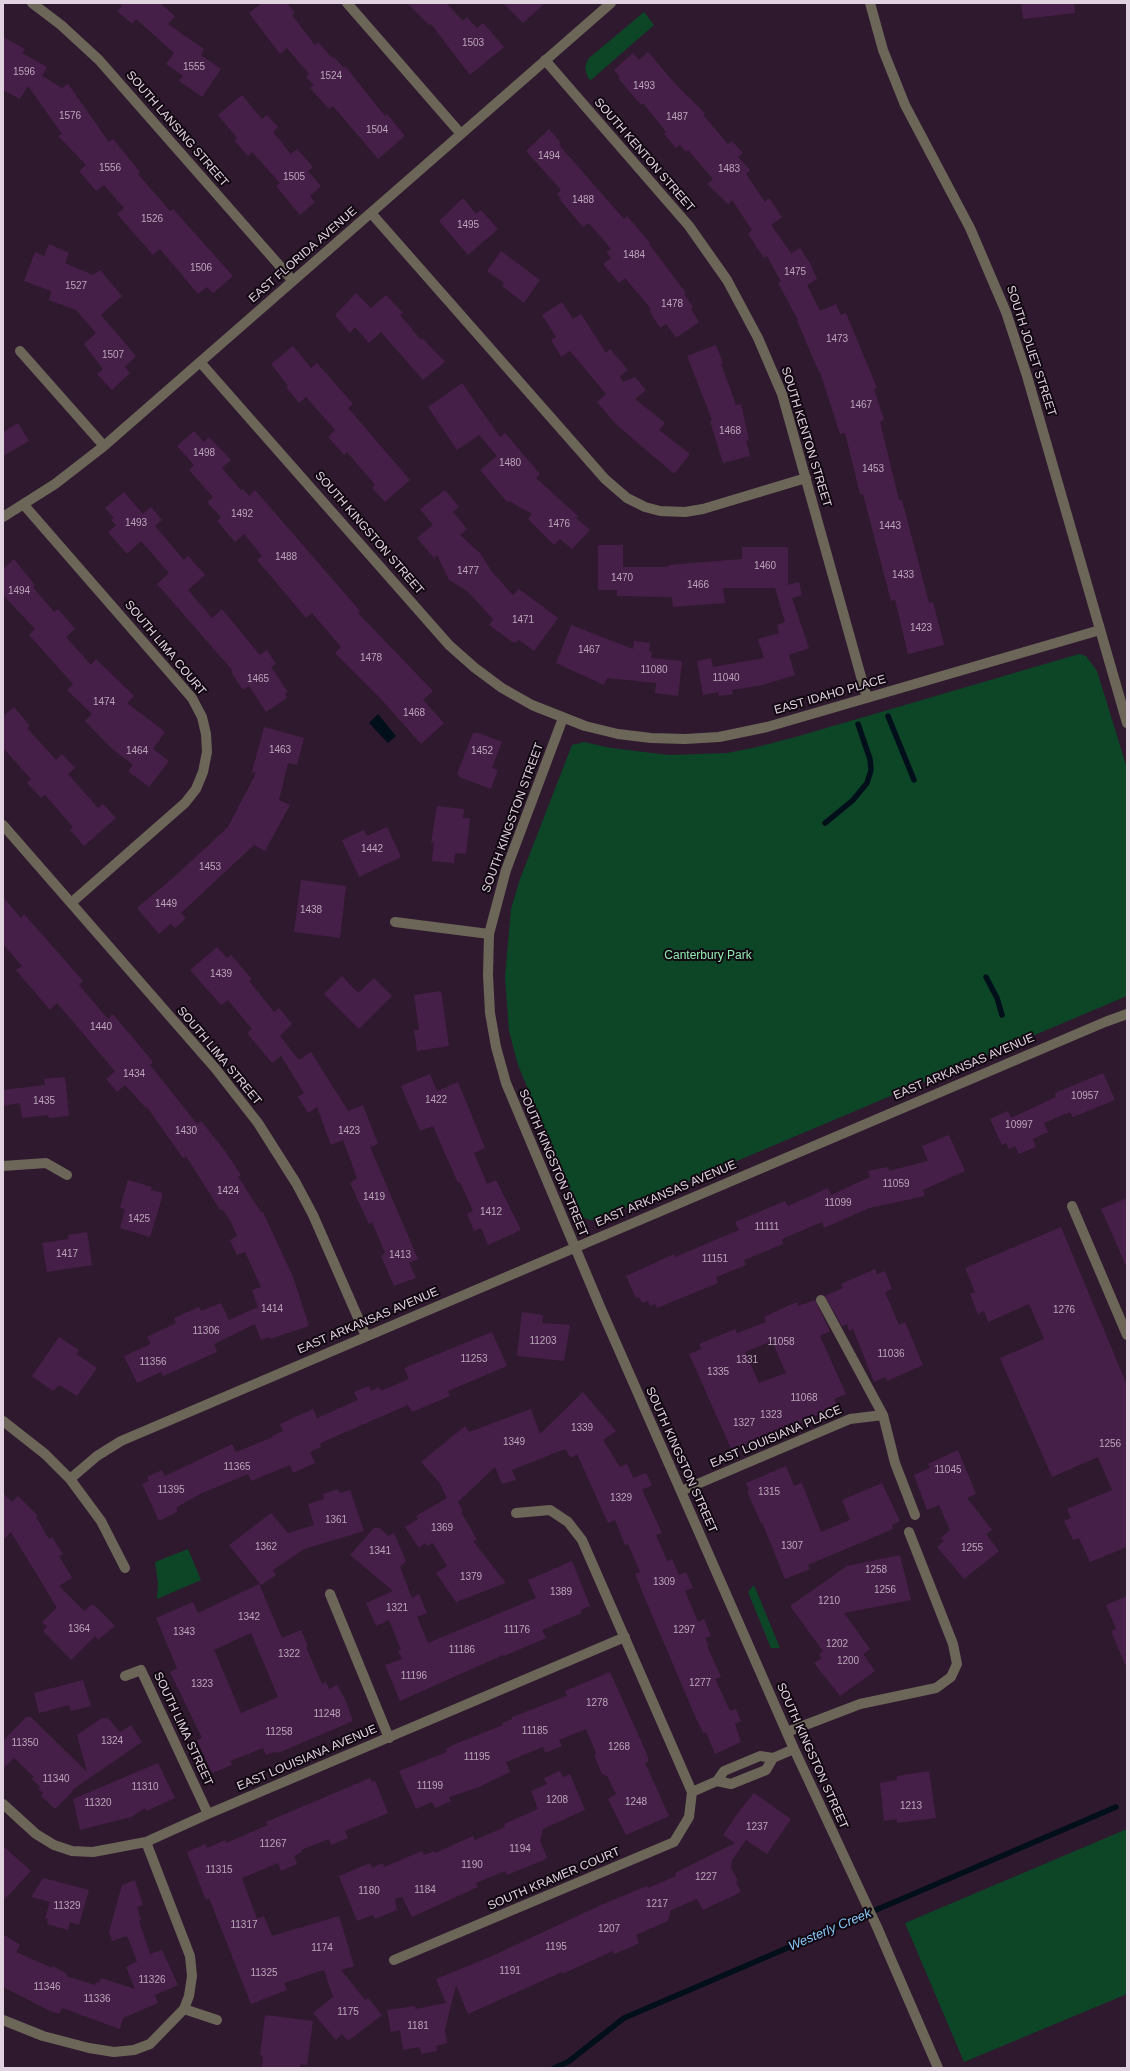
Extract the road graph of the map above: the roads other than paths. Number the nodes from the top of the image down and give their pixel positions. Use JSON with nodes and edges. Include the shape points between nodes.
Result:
{"nodes":[{"id":1,"x":32,"y":3,"type":"edge"},
{"id":2,"x":347,"y":3,"type":"edge"},
{"id":3,"x":611,"y":3,"type":"edge"},
{"id":4,"x":870,"y":3,"type":"edge"},
{"id":5,"x":545,"y":60,"type":"junction"},
{"id":6,"x":462,"y":134,"type":"junction"},
{"id":7,"x":371,"y":213,"type":"junction"},
{"id":8,"x":293,"y":281,"type":"junction"},
{"id":9,"x":20,"y":351,"type":"dead end"},
{"id":10,"x":200,"y":362,"type":"junction"},
{"id":11,"x":104,"y":446,"type":"junction"},
{"id":12,"x":806,"y":478,"type":"junction"},
{"id":13,"x":24,"y":505,"type":"junction"},
{"id":14,"x":3,"y":517,"type":"edge"},
{"id":15,"x":1100,"y":630,"type":"junction"},
{"id":16,"x":867,"y":698,"type":"junction"},
{"id":17,"x":563,"y":718,"type":"junction"},
{"id":18,"x":1127,"y":723,"type":"edge"},
{"id":19,"x":3,"y":825,"type":"edge"},
{"id":20,"x":71,"y":903,"type":"junction"},
{"id":21,"x":395,"y":922,"type":"dead end"},
{"id":22,"x":489,"y":934,"type":"junction"},
{"id":23,"x":1127,"y":1014,"type":"edge"},
{"id":24,"x":3,"y":1166,"type":"edge"},
{"id":25,"x":67,"y":1175,"type":"dead end"},
{"id":26,"x":1072,"y":1206,"type":"dead end"},
{"id":27,"x":574,"y":1247,"type":"junction"},
{"id":28,"x":821,"y":1300,"type":"dead end"},
{"id":29,"x":1127,"y":1335,"type":"edge"},
{"id":30,"x":366,"y":1336,"type":"junction"},
{"id":31,"x":883,"y":1415,"type":"junction"},
{"id":32,"x":3,"y":1421,"type":"edge"},
{"id":33,"x":70,"y":1479,"type":"junction"},
{"id":34,"x":681,"y":1491,"type":"junction"},
{"id":35,"x":516,"y":1513,"type":"dead end"},
{"id":36,"x":915,"y":1515,"type":"dead end"},
{"id":37,"x":909,"y":1532,"type":"dead end"},
{"id":38,"x":125,"y":1568,"type":"dead end"},
{"id":39,"x":330,"y":1594,"type":"dead end"},
{"id":40,"x":626,"y":1637,"type":"junction"},
{"id":41,"x":126,"y":1676,"type":"dead end"},
{"id":42,"x":787,"y":1732,"type":"junction"},
{"id":43,"x":389,"y":1738,"type":"junction"},
{"id":44,"x":794,"y":1749,"type":"junction"},
{"id":45,"x":773,"y":1758,"type":"junction"},
{"id":46,"x":717,"y":1781,"type":"junction"},
{"id":47,"x":692,"y":1792,"type":"junction"},
{"id":48,"x":3,"y":1804,"type":"edge"},
{"id":49,"x":208,"y":1814,"type":"junction"},
{"id":50,"x":146,"y":1842,"type":"junction"},
{"id":51,"x":394,"y":1960,"type":"dead end"},
{"id":52,"x":184,"y":2009,"type":"junction"},
{"id":53,"x":3,"y":2020,"type":"edge"},
{"id":54,"x":217,"y":2020,"type":"dead end"},
{"id":55,"x":938,"y":2068,"type":"edge"}],
"edges":[{"from":1,"to":8,"type":"street","name":"SOUTH LANSING STREET","via":[[61,24],[99,60]]},
{"from":2,"to":6,"type":"street"},
{"from":3,"to":5,"type":"street","name":"EAST FLORIDA AVENUE"},
{"from":4,"to":15,"type":"street","name":"SOUTH JOLIET STREET","via":[[883,50],[905,105],[972,232],[1003,305],[1027,376]]},
{"from":5,"to":6,"type":"street","name":"EAST FLORIDA AVENUE"},
{"from":5,"to":12,"type":"street","name":"SOUTH KENTON STREET","via":[[676,210],[727,280],[772,368]]},
{"from":6,"to":7,"type":"street","name":"EAST FLORIDA AVENUE"},
{"from":7,"to":8,"type":"street","name":"EAST FLORIDA AVENUE"},
{"from":7,"to":12,"type":"street","via":[[605,479],[627,498],[660,511],[685,512]]},
{"from":8,"to":10,"type":"street","name":"EAST FLORIDA AVENUE"},
{"from":9,"to":11,"type":"street"},
{"from":10,"to":11,"type":"street","name":"EAST FLORIDA AVENUE"},
{"from":10,"to":17,"type":"street","name":"SOUTH KINGSTON STREET","via":[[450,645],[502,688],[532,705]]},
{"from":11,"to":13,"type":"street","name":"EAST FLORIDA AVENUE"},
{"from":12,"to":16,"type":"street","name":"SOUTH KENTON STREET"},
{"from":13,"to":14,"type":"street","name":"EAST FLORIDA AVENUE"},
{"from":13,"to":20,"type":"street","name":"SOUTH LIMA COURT","via":[[192,698],[202,717],[206,734],[207,752],[203,772],[185,803]]},
{"from":15,"to":16,"type":"street","name":"EAST IDAHO PLACE"},
{"from":15,"to":18,"type":"street","name":"SOUTH JOLIET STREET"},
{"from":16,"to":17,"type":"street","name":"EAST IDAHO PLACE","via":[[738,734],[685,740],[618,734]]},
{"from":17,"to":22,"type":"street","name":"SOUTH KINGSTON STREET","via":[[506,870]]},
{"from":19,"to":20,"type":"street","name":"SOUTH LIMA STREET"},
{"from":20,"to":30,"type":"street","name":"SOUTH LIMA STREET","via":[[214,1068],[258,1123],[313,1215]]},
{"from":21,"to":22,"type":"street"},
{"from":22,"to":27,"type":"street","name":"SOUTH KINGSTON STREET","via":[[489,998],[496,1047],[506,1083]]},
{"from":23,"to":27,"type":"street","name":"EAST ARKANSAS AVENUE"},
{"from":24,"to":25,"type":"street","via":[[46,1163]]},
{"from":26,"to":29,"type":"street"},
{"from":27,"to":30,"type":"street","name":"EAST ARKANSAS AVENUE"},
{"from":27,"to":34,"type":"street","name":"SOUTH KINGSTON STREET"},
{"from":28,"to":31,"type":"street"},
{"from":30,"to":33,"type":"street","name":"EAST ARKANSAS AVENUE","via":[[121,1441],[97,1456]]},
{"from":31,"to":34,"type":"street","name":"EAST LOUISIANA PLACE","via":[[850,1419]]},
{"from":31,"to":36,"type":"street","via":[[895,1463]]},
{"from":32,"to":33,"type":"street","via":[[45,1454]]},
{"from":33,"to":38,"type":"street","via":[[101,1521]]},
{"from":34,"to":42,"type":"street","name":"SOUTH KINGSTON STREET"},
{"from":35,"to":40,"type":"street","name":"SOUTH KRAMER COURT","via":[[550,1510],[568,1522],[582,1540]]},
{"from":37,"to":42,"type":"street","via":[[953,1644],[957,1664],[951,1677],[936,1688],[860,1704]]},
{"from":39,"to":43,"type":"street"},
{"from":40,"to":43,"type":"street","name":"EAST LOUISIANA AVENUE"},
{"from":40,"to":47,"type":"street","name":"SOUTH KRAMER COURT"},
{"from":41,"to":49,"type":"street","name":"SOUTH LIMA STREET","via":[[141,1670]]},
{"from":42,"to":44,"type":"street","name":"SOUTH KINGSTON STREET"},
{"from":43,"to":49,"type":"street","name":"EAST LOUISIANA AVENUE"},
{"from":44,"to":45,"type":"street"},
{"from":44,"to":55,"type":"street","name":"SOUTH KINGSTON STREET","via":[[877,1928]]},
{"from":45,"to":46,"type":"street","via":[[760,1756],[724,1771]]},
{"from":45,"to":46,"type":"street","via":[[766,1770],[731,1784]]},
{"from":46,"to":47,"type":"street"},
{"from":47,"to":51,"type":"street","name":"SOUTH KRAMER COURT","via":[[689,1817],[674,1842]]},
{"from":48,"to":50,"type":"street","name":"EAST LOUISIANA AVENUE","via":[[36,1834],[54,1845],[72,1851],[93,1852]]},
{"from":49,"to":50,"type":"street","name":"EAST LOUISIANA AVENUE"},
{"from":50,"to":52,"type":"street","via":[[190,1956],[192,1976]]},
{"from":52,"to":53,"type":"street","via":[[150,2044],[134,2050],[114,2052],[43,2036]]},
{"from":52,"to":54,"type":"street"}]}
